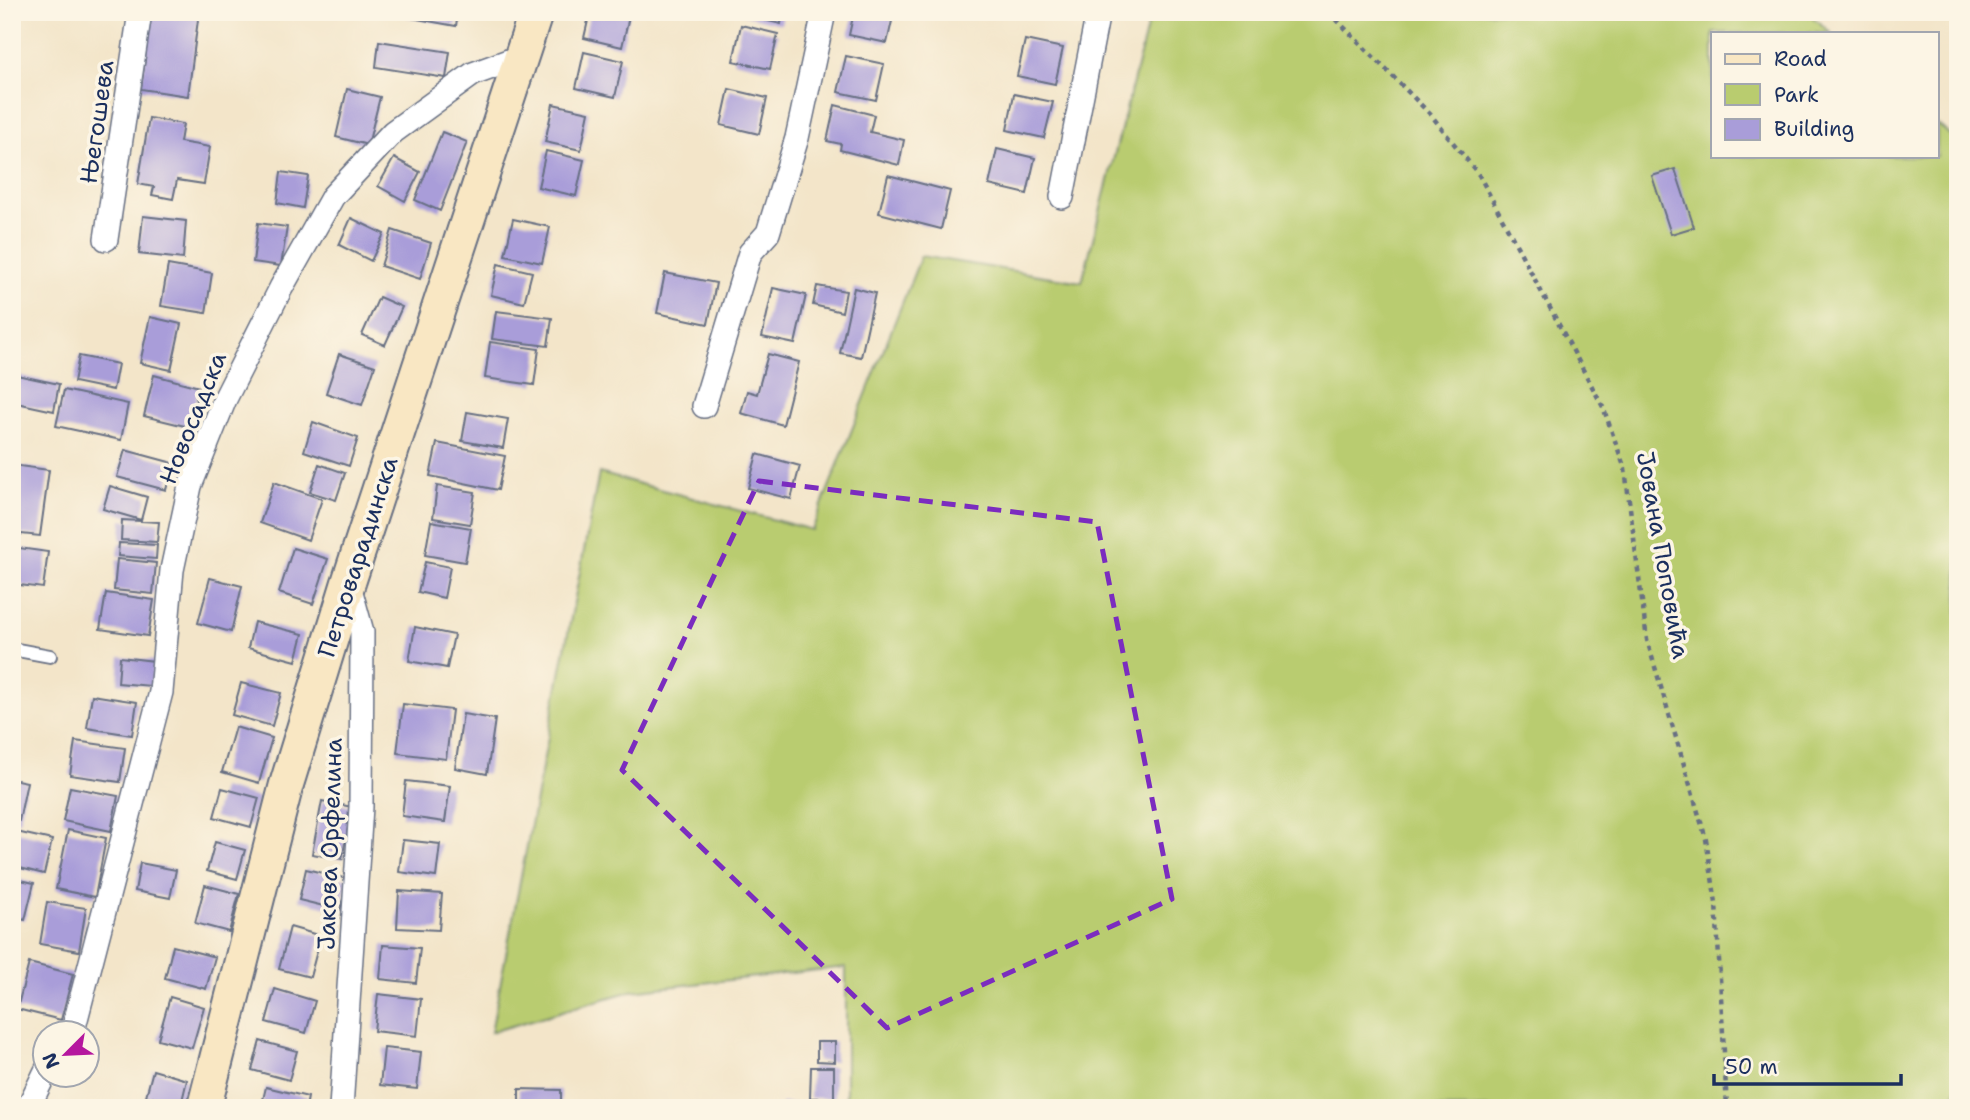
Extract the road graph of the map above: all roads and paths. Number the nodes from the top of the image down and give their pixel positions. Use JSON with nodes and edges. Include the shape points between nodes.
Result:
{"nodes":[{"id":1,"x":140,"y":12,"type":"edge"},
{"id":2,"x":536,"y":12,"type":"edge"},
{"id":3,"x":824,"y":12,"type":"edge"},
{"id":4,"x":1098,"y":12,"type":"edge"},
{"id":5,"x":1329,"y":12,"type":"edge"},
{"id":6,"x":522,"y":56,"type":"junction"},
{"id":7,"x":1062,"y":197,"type":"dead end"},
{"id":8,"x":106,"y":239,"type":"dead end"},
{"id":9,"x":704,"y":406,"type":"dead end"},
{"id":10,"x":348,"y":584,"type":"junction"},
{"id":11,"x":12,"y":649,"type":"edge"},
{"id":12,"x":50,"y":656,"type":"dead end"},
{"id":13,"x":76,"y":1018,"type":"edge"},
{"id":14,"x":37,"y":1088,"type":"edge"},
{"id":15,"x":27,"y":1108,"type":"edge"},
{"id":16,"x":204,"y":1108,"type":"edge"},
{"id":17,"x":341,"y":1108,"type":"edge"},
{"id":18,"x":1727,"y":1108,"type":"edge"}],
"edges":[{"from":1,"to":8,"type":"street","name":"Његошева"},
{"from":2,"to":6,"type":"street","name":"Петроварадинска"},
{"from":3,"to":9,"type":"street","via":[[797,138],[768,233],[750,253]]},
{"from":4,"to":7,"type":"street"},
{"from":5,"to":18,"type":"path","name":"Јована Поповића","via":[[1431,115],[1479,175],[1603,407],[1625,470],[1647,640],[1706,839],[1716,903]]},
{"from":6,"to":10,"type":"street","name":"Петроварадинска"},
{"from":6,"to":13,"type":"street","name":"Новосадска","via":[[473,74],[393,132],[333,196],[225,400],[190,486],[172,570],[161,692]]},
{"from":10,"to":16,"type":"street","name":"Петроварадинска","via":[[286,786]]},
{"from":10,"to":17,"type":"street","name":"Јакова Орфелина","via":[[362,632],[361,807]]},
{"from":11,"to":12,"type":"lane"},
{"from":14,"to":15,"type":"street"}]}
